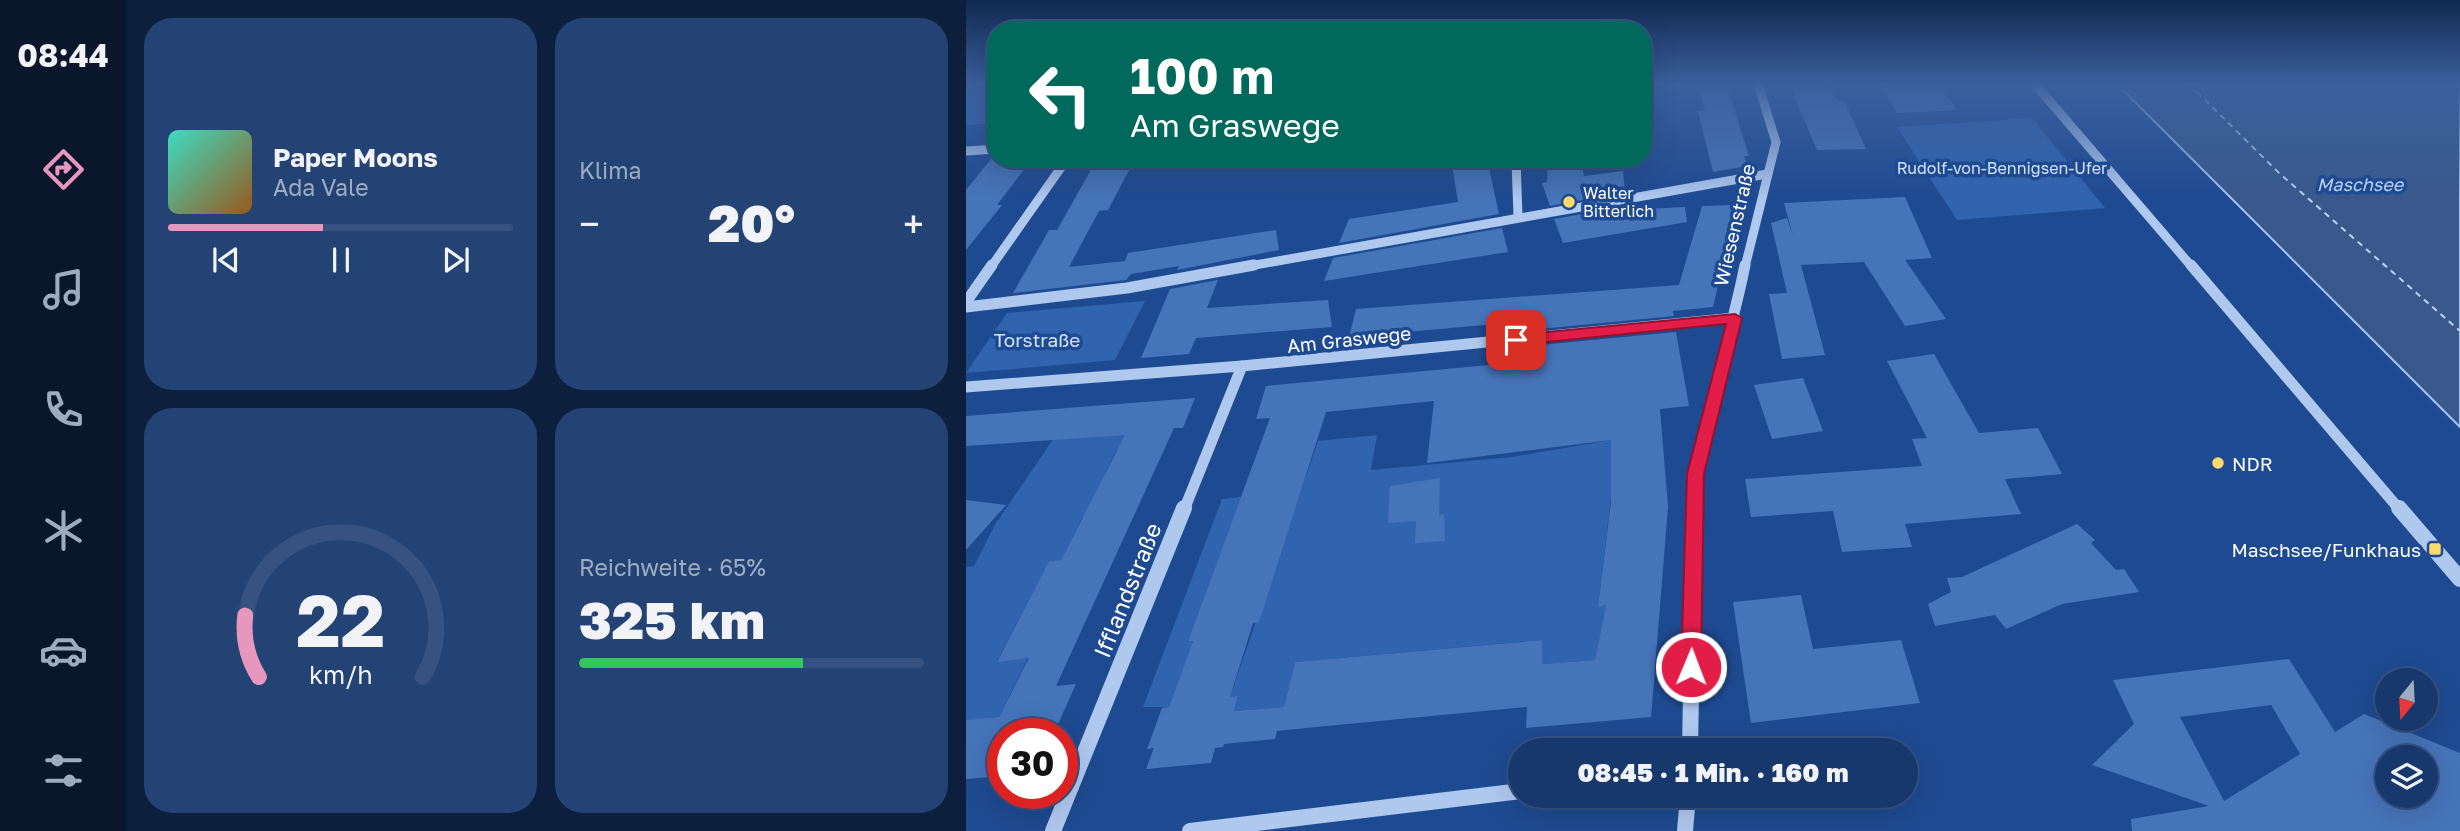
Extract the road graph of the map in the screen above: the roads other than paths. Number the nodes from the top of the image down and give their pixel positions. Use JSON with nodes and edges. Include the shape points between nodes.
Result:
{"nodes":[{"id":1,"x":1770,"y":123,"type":"edge"},
{"id":2,"x":2068,"y":123,"type":"edge"},
{"id":3,"x":987,"y":150,"type":"edge"},
{"id":4,"x":966,"y":151,"type":"edge"},
{"id":5,"x":1061,"y":168,"type":"edge"},
{"id":6,"x":1516,"y":168,"type":"edge"},
{"id":7,"x":1768,"y":174,"type":"junction"},
{"id":8,"x":1518,"y":217,"type":"junction"},
{"id":9,"x":966,"y":304,"type":"edge"},
{"id":10,"x":1735,"y":318,"type":"junction"},
{"id":11,"x":1242,"y":366,"type":"junction"},
{"id":12,"x":966,"y":387,"type":"edge"},
{"id":13,"x":2460,"y":579,"type":"edge"},
{"id":14,"x":1690,"y":738,"type":"edge"},
{"id":15,"x":1508,"y":793,"type":"edge"},
{"id":16,"x":1687,"y":808,"type":"edge"},
{"id":17,"x":1053,"y":831,"type":"edge"},
{"id":18,"x":1190,"y":831,"type":"edge"},
{"id":19,"x":1685,"y":831,"type":"edge"}],
"edges":[{"from":1,"to":7,"type":"street","name":"Wiesenstraße","via":[[1776,142]]},
{"from":2,"to":13,"type":"street"},
{"from":3,"to":4,"type":"street"},
{"from":5,"to":9,"type":"street"},
{"from":6,"to":8,"type":"street"},
{"from":7,"to":8,"type":"street"},
{"from":7,"to":10,"type":"street","name":"Wiesenstraße"},
{"from":8,"to":9,"type":"street","via":[[1126,288]]},
{"from":10,"to":11,"type":"street","name":"Am Graswege"},
{"from":10,"to":14,"type":"street","name":"Wiesenstraße","via":[[1695,474]]},
{"from":11,"to":12,"type":"street","name":"Am Graswege"},
{"from":11,"to":17,"type":"street","name":"Ifflandstraße"},
{"from":15,"to":18,"type":"street"},
{"from":16,"to":19,"type":"street"}]}
